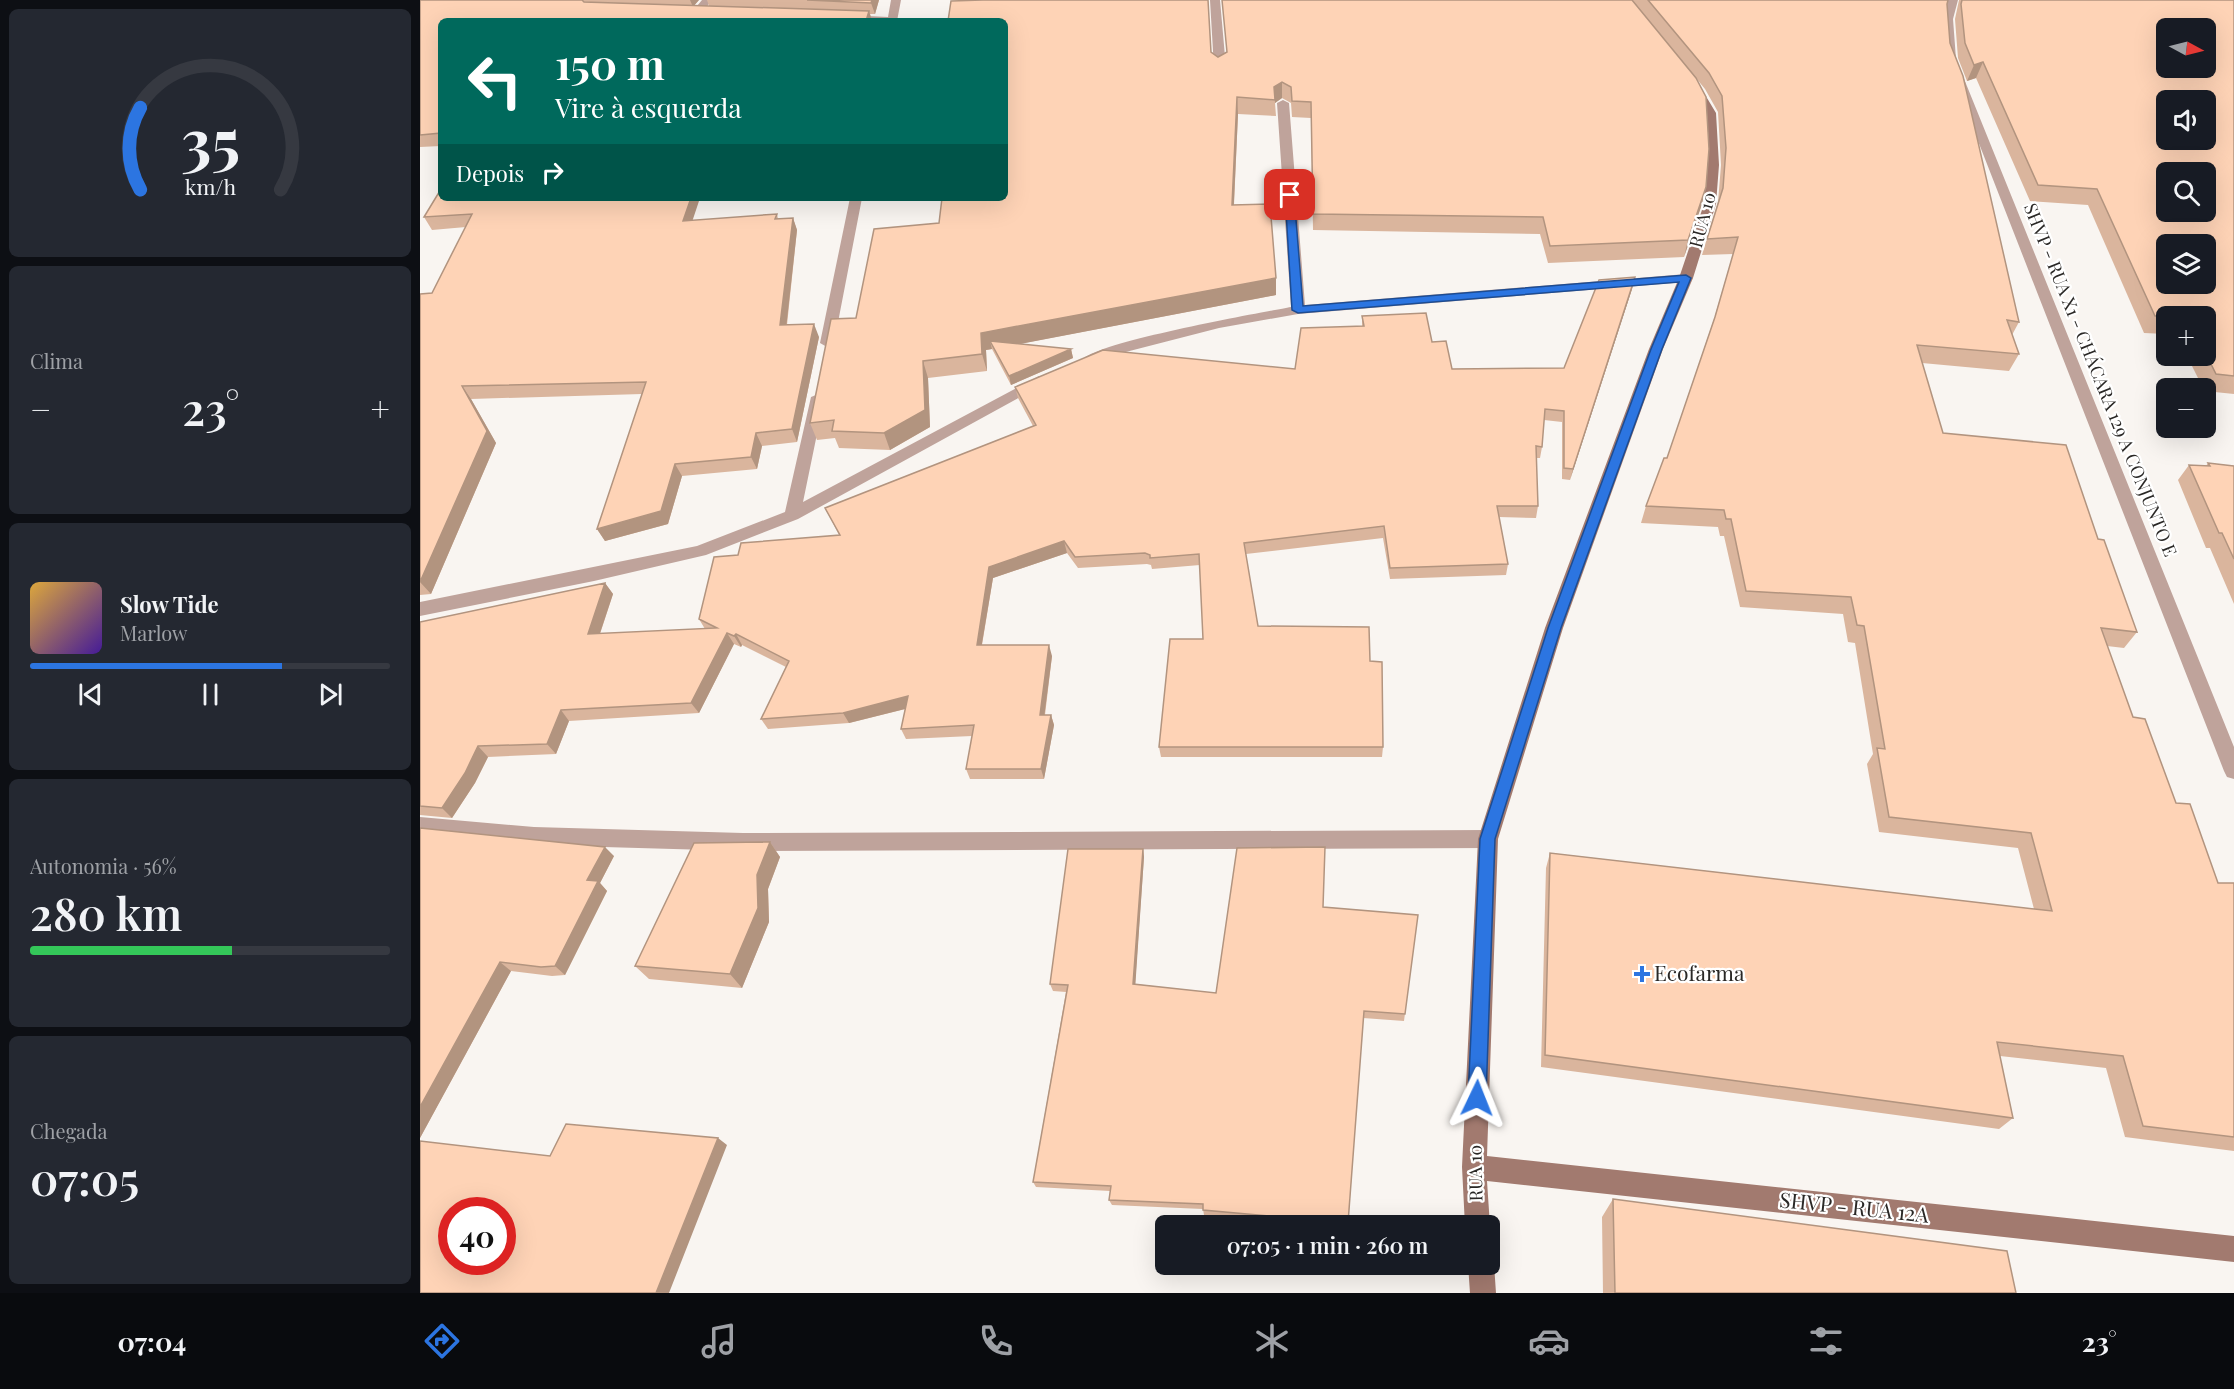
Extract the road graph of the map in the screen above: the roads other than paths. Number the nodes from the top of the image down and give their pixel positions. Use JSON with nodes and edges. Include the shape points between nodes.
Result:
{"nodes":[{"id":1,"x":707,"y":0,"type":"edge"},
{"id":2,"x":896,"y":0,"type":"edge"},
{"id":3,"x":1215,"y":0,"type":"edge"},
{"id":4,"x":1953,"y":0,"type":"edge"},
{"id":5,"x":720,"y":13,"type":"edge"},
{"id":6,"x":835,"y":17,"type":"edge"},
{"id":7,"x":854,"y":18,"type":"edge"},
{"id":8,"x":892,"y":18,"type":"edge"},
{"id":9,"x":1220,"y":68,"type":"edge"},
{"id":10,"x":1683,"y":71,"type":"edge"},
{"id":11,"x":1283,"y":103,"type":"edge"},
{"id":12,"x":855,"y":201,"type":"edge"},
{"id":13,"x":1686,"y":278,"type":"junction"},
{"id":14,"x":1298,"y":310,"type":"junction"},
{"id":15,"x":823,"y":362,"type":"edge"},
{"id":16,"x":1076,"y":365,"type":"edge"},
{"id":17,"x":1055,"y":375,"type":"edge"},
{"id":18,"x":818,"y":386,"type":"edge"},
{"id":19,"x":792,"y":515,"type":"junction"},
{"id":20,"x":420,"y":609,"type":"edge"},
{"id":21,"x":2234,"y":771,"type":"edge"},
{"id":22,"x":420,"y":826,"type":"edge"},
{"id":23,"x":1488,"y":839,"type":"junction"},
{"id":24,"x":1474,"y":1167,"type":"junction"},
{"id":25,"x":1477,"y":1215,"type":"edge"},
{"id":26,"x":2234,"y":1249,"type":"edge"},
{"id":27,"x":1482,"y":1275,"type":"edge"},
{"id":28,"x":1483,"y":1293,"type":"edge"}],
"edges":[{"from":1,"to":5,"type":"street","via":[[692,12]]},
{"from":2,"to":8,"type":"street"},
{"from":3,"to":9,"type":"street"},
{"from":4,"to":21,"type":"street","name":"SHVP - RUA X1 - CHÁCARA 129 A CONJUNTO E","via":[[1948,20],[1951,59]]},
{"from":6,"to":7,"type":"street"},
{"from":10,"to":13,"type":"street","name":"RUA 10","via":[[1710,113],[1713,165],[1710,204]]},
{"from":11,"to":14,"type":"street"},
{"from":12,"to":15,"type":"street"},
{"from":13,"to":14,"type":"street"},
{"from":13,"to":23,"type":"street","name":"RUA 10","via":[[1656,349],[1554,628]]},
{"from":14,"to":16,"type":"street","via":[[1219,324],[1120,349]]},
{"from":17,"to":19,"type":"street","via":[[1022,388]]},
{"from":18,"to":19,"type":"street"},
{"from":19,"to":20,"type":"street","via":[[700,551]]},
{"from":22,"to":23,"type":"street","via":[[534,836],[743,842]]},
{"from":23,"to":24,"type":"street","name":"RUA 10"},
{"from":24,"to":25,"type":"street","name":"RUA 10"},
{"from":24,"to":26,"type":"street","name":"SHVP - RUA 12A"},
{"from":27,"to":28,"type":"street"}]}
